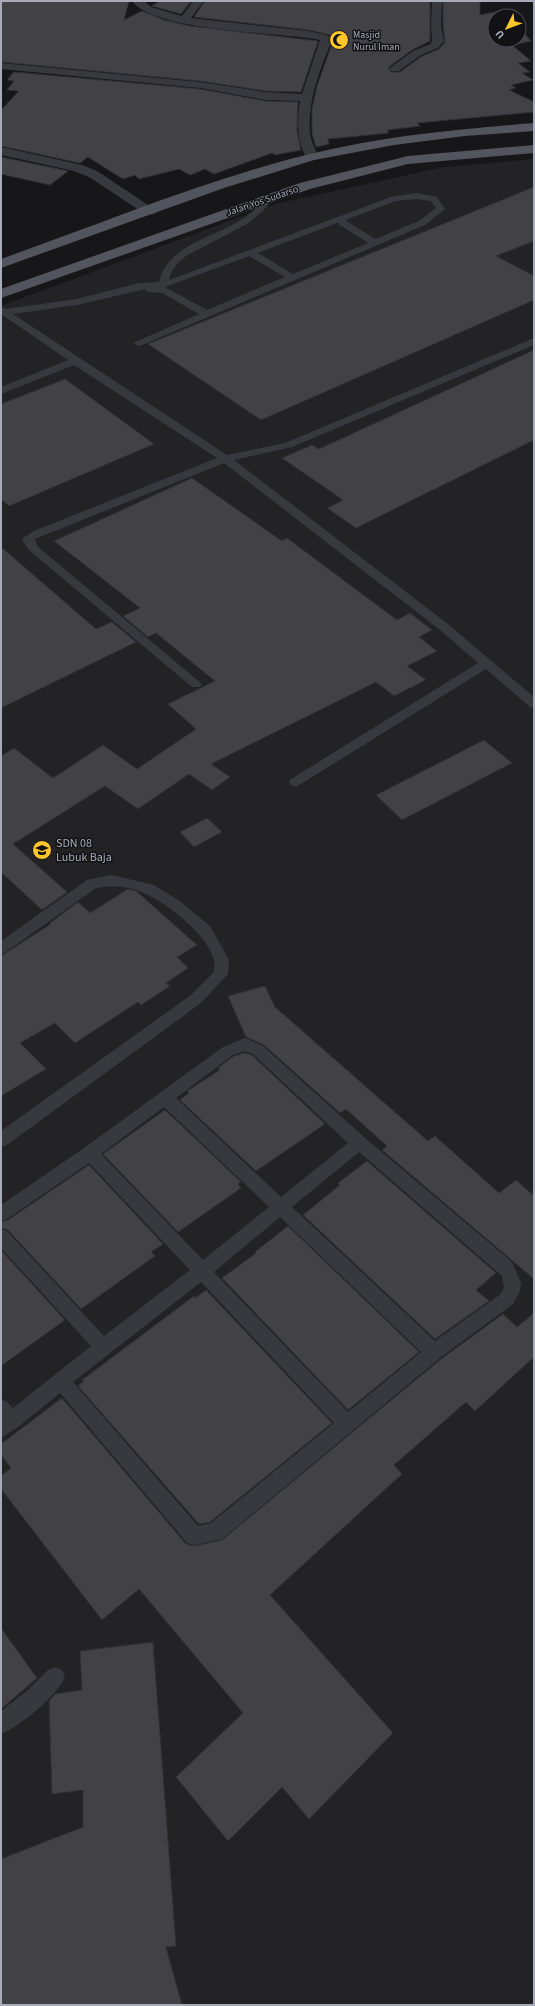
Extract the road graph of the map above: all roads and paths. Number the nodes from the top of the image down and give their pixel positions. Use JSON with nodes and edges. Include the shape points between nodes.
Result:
{"nodes":[{"id":1,"x":137,"y":1,"type":"edge"},
{"id":2,"x":199,"y":1,"type":"edge"},
{"id":3,"x":437,"y":1,"type":"edge"},
{"id":4,"x":184,"y":20,"type":"junction"},
{"id":5,"x":324,"y":45,"type":"junction"},
{"id":6,"x":417,"y":53,"type":"junction"},
{"id":7,"x":1,"y":66,"type":"edge"},
{"id":8,"x":394,"y":69,"type":"dead end"},
{"id":9,"x":308,"y":98,"type":"junction"},
{"id":10,"x":534,"y":127,"type":"edge"},
{"id":11,"x":534,"y":149,"type":"edge"},
{"id":12,"x":1,"y":151,"type":"edge"},
{"id":13,"x":312,"y":157,"type":"junction"},
{"id":14,"x":271,"y":197,"type":"junction"},
{"id":15,"x":150,"y":211,"type":"junction"},
{"id":16,"x":338,"y":220,"type":"junction"},
{"id":17,"x":375,"y":243,"type":"junction"},
{"id":18,"x":251,"y":253,"type":"junction"},
{"id":19,"x":1,"y":264,"type":"edge"},
{"id":20,"x":293,"y":278,"type":"junction"},
{"id":21,"x":163,"y":285,"type":"junction"},
{"id":22,"x":1,"y":294,"type":"edge"},
{"id":23,"x":6,"y":313,"type":"edge"},
{"id":24,"x":207,"y":314,"type":"junction"},
{"id":25,"x":534,"y":341,"type":"edge"},
{"id":26,"x":138,"y":343,"type":"dead end"},
{"id":27,"x":75,"y":361,"type":"junction"},
{"id":28,"x":1,"y":390,"type":"edge"},
{"id":29,"x":225,"y":459,"type":"junction"},
{"id":30,"x":485,"y":664,"type":"junction"},
{"id":31,"x":196,"y":684,"type":"dead end"},
{"id":32,"x":534,"y":704,"type":"edge"},
{"id":33,"x":296,"y":782,"type":"dead end"},
{"id":34,"x":1,"y":948,"type":"edge"},
{"id":35,"x":165,"y":1098,"type":"junction"},
{"id":36,"x":1,"y":1140,"type":"edge"},
{"id":37,"x":359,"y":1143,"type":"junction"},
{"id":38,"x":90,"y":1153,"type":"junction"},
{"id":39,"x":280,"y":1207,"type":"junction"},
{"id":40,"x":1,"y":1214,"type":"edge"},
{"id":41,"x":1,"y":1236,"type":"edge"},
{"id":42,"x":202,"y":1271,"type":"junction"},
{"id":43,"x":103,"y":1347,"type":"junction"},
{"id":44,"x":434,"y":1352,"type":"junction"},
{"id":45,"x":62,"y":1382,"type":"junction"},
{"id":46,"x":5,"y":1419,"type":"edge"},
{"id":47,"x":346,"y":1423,"type":"junction"},
{"id":48,"x":55,"y":1677,"type":"dead end"},
{"id":49,"x":1,"y":1724,"type":"edge"}],
"edges":[{"from":1,"to":4,"type":"street","via":[[144,8]]},
{"from":2,"to":4,"type":"street"},
{"from":3,"to":6,"type":"street","via":[[438,41],[434,46]]},
{"from":4,"to":5,"type":"street","via":[[321,36],[326,40]]},
{"from":5,"to":6,"type":"path"},
{"from":5,"to":9,"type":"street","via":[[319,54]]},
{"from":6,"to":8,"type":"street"},
{"from":7,"to":9,"type":"street","via":[[200,84],[265,96]]},
{"from":9,"to":13,"type":"street","via":[[304,134]]},
{"from":10,"to":13,"type":"main road","via":[[394,141]]},
{"from":11,"to":14,"type":"main road","name":"Jalan Yos Sudarso","via":[[408,160],[340,176]]},
{"from":12,"to":15,"type":"street","via":[[93,174]]},
{"from":13,"to":15,"type":"main road"},
{"from":14,"to":21,"type":"lane","via":[[259,212],[244,222],[180,254],[165,273]]},
{"from":14,"to":22,"type":"main road","name":"Jalan Yos Sudarso"},
{"from":15,"to":19,"type":"main road"},
{"from":16,"to":17,"type":"lane"},
{"from":16,"to":17,"type":"lane","via":[[394,199],[416,196],[434,199],[441,209],[422,223]]},
{"from":16,"to":18,"type":"lane"},
{"from":17,"to":20,"type":"lane"},
{"from":18,"to":20,"type":"lane"},
{"from":18,"to":21,"type":"lane"},
{"from":20,"to":24,"type":"lane"},
{"from":21,"to":23,"type":"lane","via":[[139,286],[77,302]]},
{"from":23,"to":24,"type":"lane","via":[[77,307],[164,290]]},
{"from":23,"to":27,"type":"lane"},
{"from":24,"to":26,"type":"lane"},
{"from":25,"to":29,"type":"lane","via":[[288,445]]},
{"from":27,"to":28,"type":"lane"},
{"from":27,"to":29,"type":"lane"},
{"from":29,"to":30,"type":"lane","via":[[444,627]]},
{"from":29,"to":31,"type":"lane","via":[[38,532],[29,538],[33,548]]},
{"from":30,"to":32,"type":"lane"},
{"from":30,"to":33,"type":"lane"},
{"from":34,"to":36,"type":"lane","via":[[92,884],[111,880],[149,889],[176,906],[205,930],[222,960],[221,974],[196,999]]},
{"from":35,"to":37,"type":"lane","via":[[234,1047],[250,1045]]},
{"from":35,"to":38,"type":"lane"},
{"from":35,"to":39,"type":"lane"},
{"from":37,"to":39,"type":"lane"},
{"from":37,"to":44,"type":"lane","via":[[506,1267],[512,1277],[512,1291],[507,1299]]},
{"from":38,"to":40,"type":"lane"},
{"from":38,"to":42,"type":"lane"},
{"from":39,"to":42,"type":"lane"},
{"from":39,"to":44,"type":"lane"},
{"from":41,"to":43,"type":"lane"},
{"from":42,"to":43,"type":"lane"},
{"from":42,"to":47,"type":"lane"},
{"from":43,"to":45,"type":"lane"},
{"from":44,"to":47,"type":"lane"},
{"from":45,"to":46,"type":"lane"},
{"from":45,"to":47,"type":"lane","via":[[194,1536],[215,1532]]},
{"from":48,"to":49,"type":"lane","via":[[35,1698]]}]}
